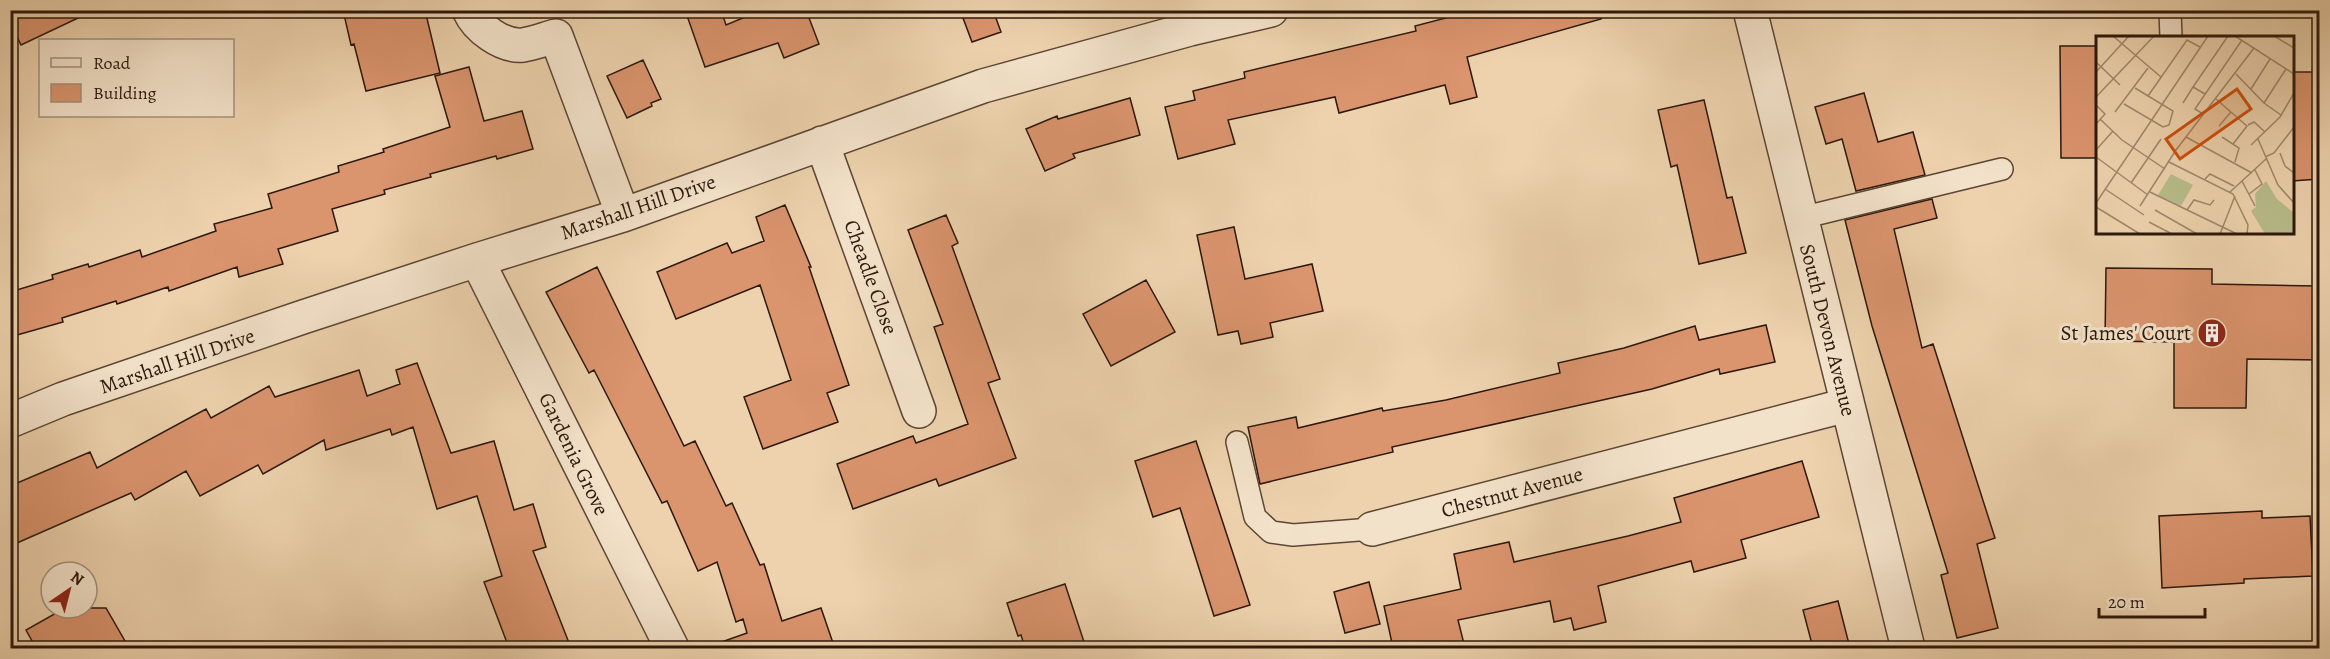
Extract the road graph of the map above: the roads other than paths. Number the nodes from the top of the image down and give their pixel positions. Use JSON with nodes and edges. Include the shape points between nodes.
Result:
{"nodes":[{"id":1,"x":469,"y":10,"type":"edge"},
{"id":2,"x":1271,"y":10,"type":"edge"},
{"id":3,"x":1750,"y":10,"type":"edge"},
{"id":4,"x":2170,"y":10,"type":"edge"},
{"id":5,"x":1186,"y":20,"type":"edge"},
{"id":6,"x":2171,"y":36,"type":"edge"},
{"id":7,"x":822,"y":143,"type":"junction"},
{"id":8,"x":2002,"y":169,"type":"dead end"},
{"id":9,"x":622,"y":215,"type":"junction"},
{"id":10,"x":1801,"y":218,"type":"junction"},
{"id":11,"x":477,"y":260,"type":"junction"},
{"id":12,"x":1847,"y":405,"type":"junction"},
{"id":13,"x":919,"y":411,"type":"dead end"},
{"id":14,"x":10,"y":421,"type":"edge"},
{"id":15,"x":1237,"y":442,"type":"dead end"},
{"id":16,"x":1371,"y":529,"type":"joint"},
{"id":17,"x":672,"y":648,"type":"edge"},
{"id":18,"x":1908,"y":648,"type":"edge"}],
"edges":[{"from":1,"to":9,"type":"street","via":[[472,18],[501,41],[521,45],[556,36]]},
{"from":2,"to":5,"type":"street","name":"Marshall Hill Drive"},
{"from":3,"to":10,"type":"street","name":"South Devon Avenue"},
{"from":4,"to":6,"type":"lane"},
{"from":5,"to":7,"type":"street","name":"Marshall Hill Drive"},
{"from":7,"to":9,"type":"street","name":"Marshall Hill Drive"},
{"from":7,"to":13,"type":"street","name":"Cheadle Close"},
{"from":8,"to":10,"type":"lane"},
{"from":9,"to":11,"type":"street","name":"Marshall Hill Drive"},
{"from":10,"to":12,"type":"street","name":"South Devon Avenue"},
{"from":11,"to":14,"type":"street","name":"Marshall Hill Drive","via":[[63,399]]},
{"from":11,"to":17,"type":"street","name":"Gardenia Grove"},
{"from":12,"to":16,"type":"street","name":"Chestnut Avenue"},
{"from":12,"to":18,"type":"street","name":"South Devon Avenue"},
{"from":15,"to":16,"type":"lane","name":"Chestnut Avenue","via":[[1256,517],[1271,532],[1293,535]]}]}
